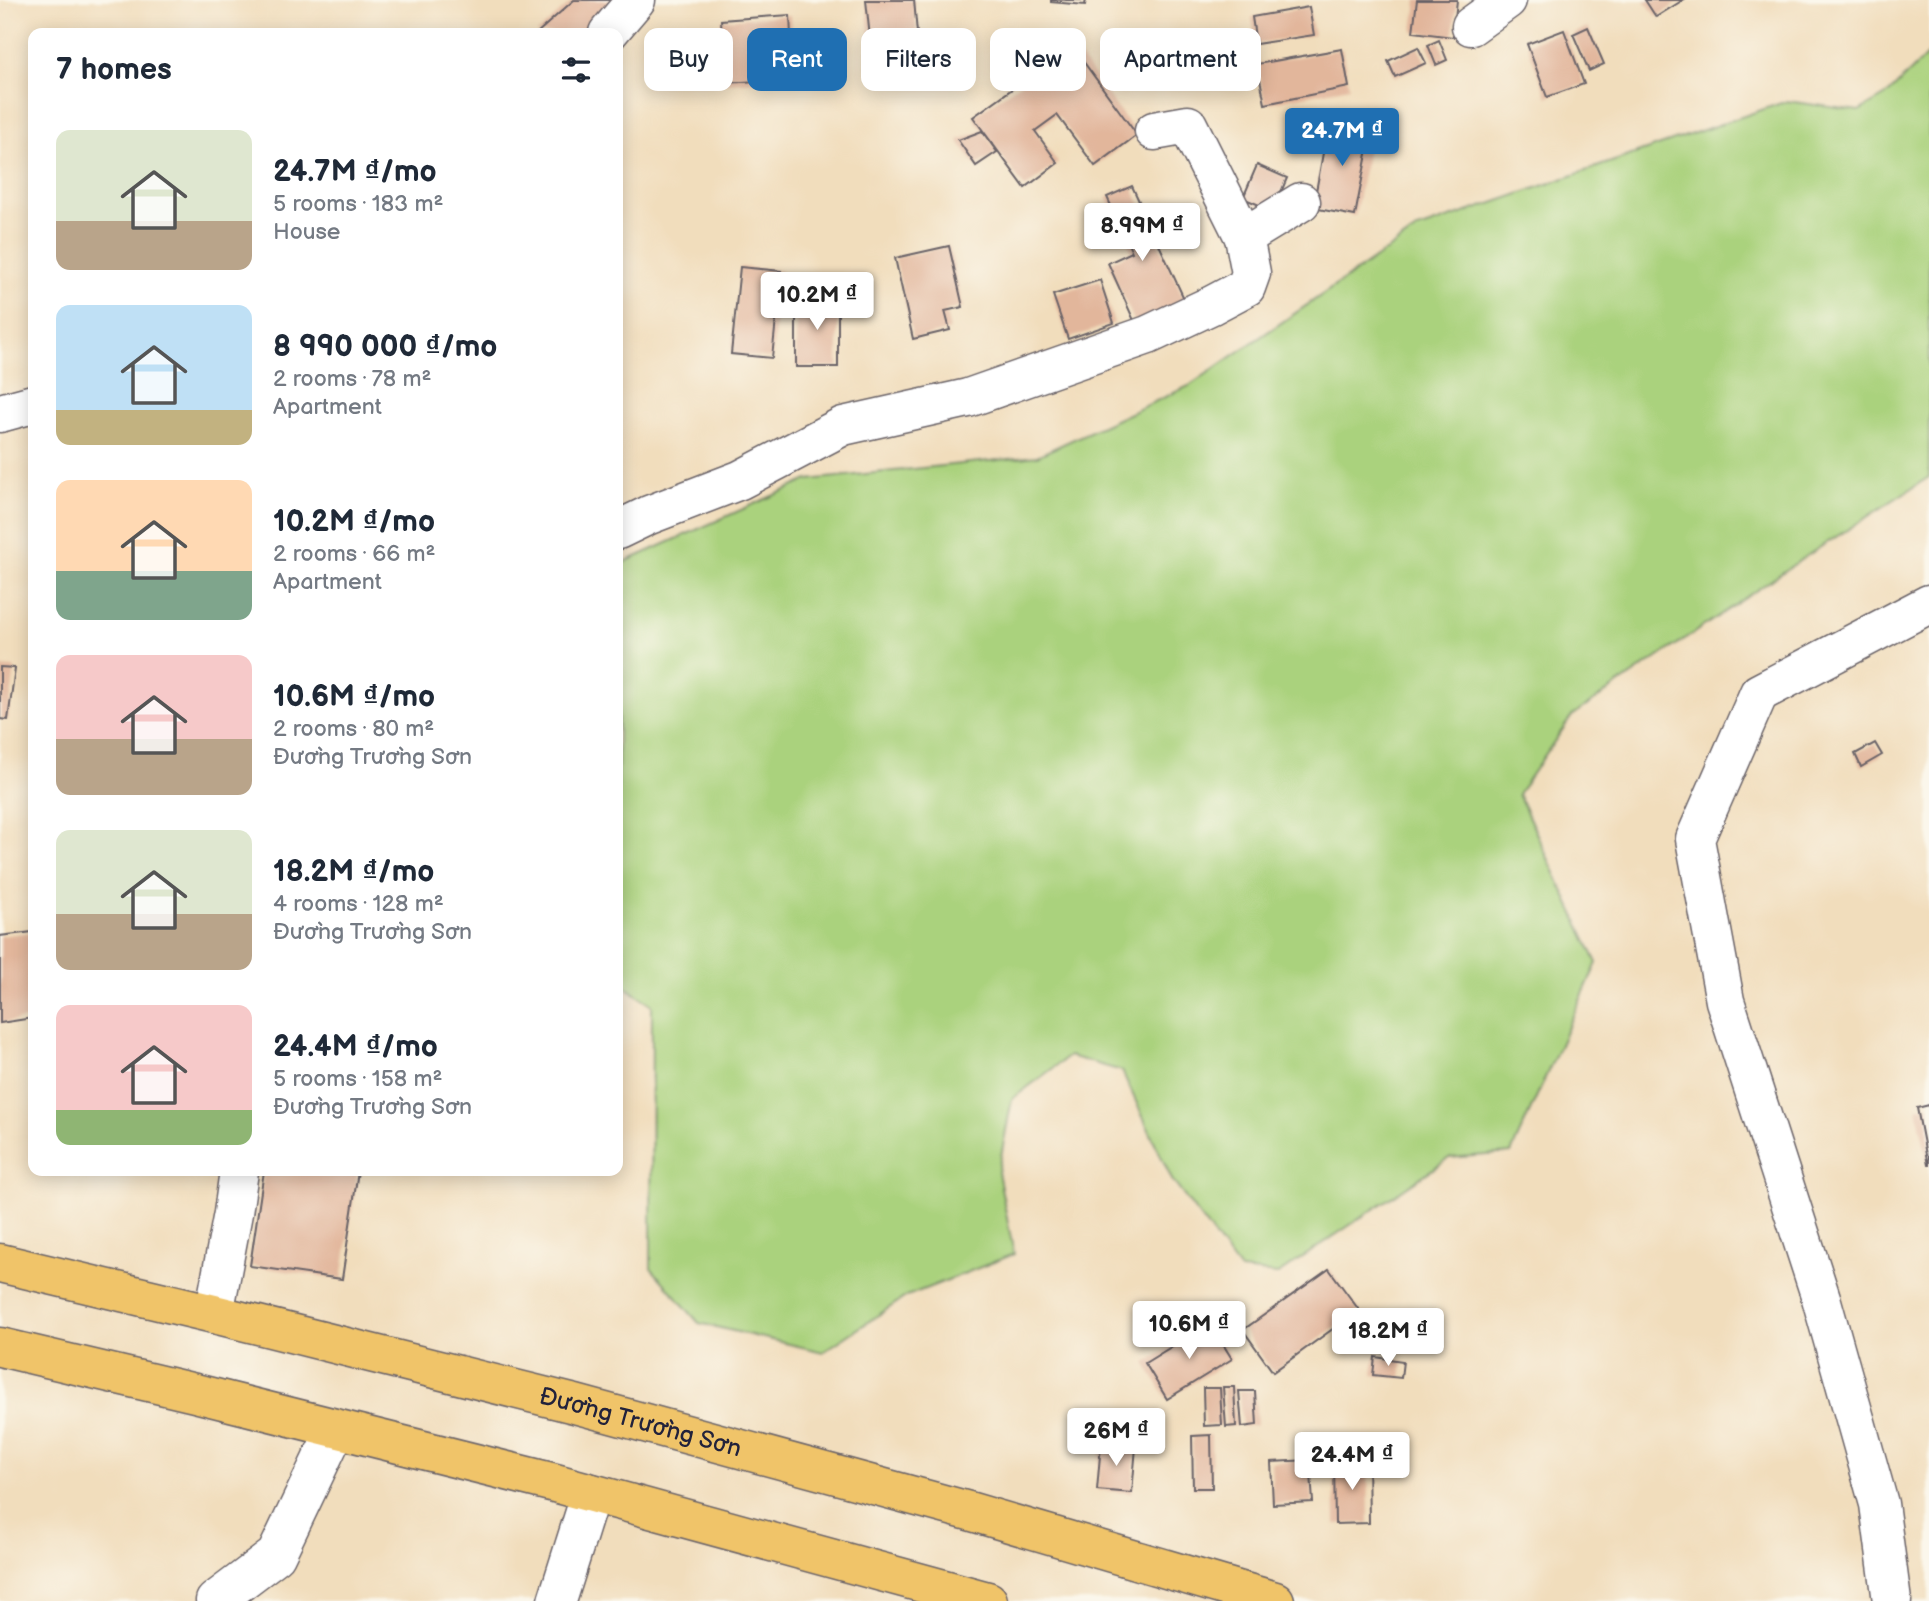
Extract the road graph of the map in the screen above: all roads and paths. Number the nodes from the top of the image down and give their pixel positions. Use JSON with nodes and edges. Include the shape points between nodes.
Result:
{"nodes":[{"id":1,"x":636,"y":0,"type":"edge"},
{"id":2,"x":1507,"y":0,"type":"edge"},
{"id":3,"x":1471,"y":26,"type":"dead end"},
{"id":4,"x":612,"y":28,"type":"edge"},
{"id":5,"x":1154,"y":131,"type":"dead end"},
{"id":6,"x":1301,"y":202,"type":"dead end"},
{"id":7,"x":1244,"y":237,"type":"junction"},
{"id":8,"x":28,"y":405,"type":"edge"},
{"id":9,"x":0,"y":413,"type":"edge"},
{"id":10,"x":623,"y":528,"type":"edge"},
{"id":11,"x":1929,"y":604,"type":"edge"},
{"id":12,"x":238,"y":1176,"type":"edge"},
{"id":13,"x":0,"y":1263,"type":"edge"},
{"id":14,"x":214,"y":1314,"type":"junction"},
{"id":15,"x":0,"y":1347,"type":"edge"},
{"id":16,"x":336,"y":1429,"type":"junction"},
{"id":17,"x":591,"y":1493,"type":"junction"},
{"id":18,"x":215,"y":1601,"type":"edge"},
{"id":19,"x":557,"y":1601,"type":"edge"},
{"id":20,"x":988,"y":1601,"type":"edge"},
{"id":21,"x":1275,"y":1601,"type":"edge"},
{"id":22,"x":1892,"y":1601,"type":"edge"}],
"edges":[{"from":1,"to":4,"type":"street"},
{"from":2,"to":3,"type":"street"},
{"from":5,"to":7,"type":"street","via":[[1188,125]]},
{"from":6,"to":7,"type":"street"},
{"from":7,"to":10,"type":"street","via":[[1251,273],[1246,287],[1148,335],[968,398],[843,426],[740,481]]},
{"from":8,"to":9,"type":"street"},
{"from":11,"to":22,"type":"street","via":[[1759,693],[1696,839],[1726,1001],[1821,1298],[1879,1504]]},
{"from":12,"to":14,"type":"street"},
{"from":13,"to":14,"type":"highway","name":"Đường Trường Sơn"},
{"from":14,"to":21,"type":"highway","name":"Đường Trường Sơn","via":[[575,1404],[969,1511]]},
{"from":15,"to":16,"type":"highway"},
{"from":16,"to":17,"type":"highway"},
{"from":16,"to":18,"type":"street","via":[[276,1555]]},
{"from":17,"to":19,"type":"street"},
{"from":17,"to":20,"type":"highway"}]}
